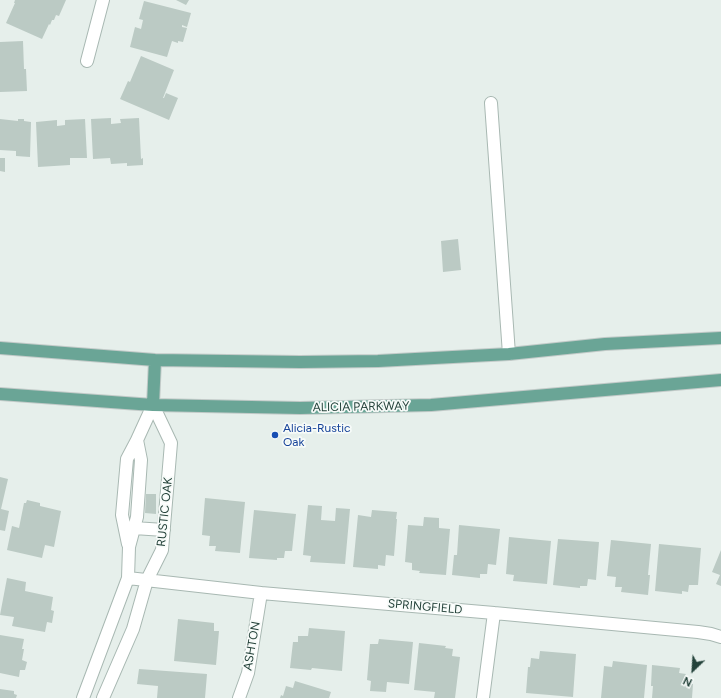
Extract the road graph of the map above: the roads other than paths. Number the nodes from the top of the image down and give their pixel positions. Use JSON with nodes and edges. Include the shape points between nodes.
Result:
{"nodes":[{"id":1,"x":103,"y":0,"type":"edge"},
{"id":2,"x":87,"y":61,"type":"dead end"},
{"id":3,"x":491,"y":104,"type":"dead end"},
{"id":4,"x":721,"y":338,"type":"edge"},
{"id":5,"x":0,"y":348,"type":"edge"},
{"id":6,"x":509,"y":354,"type":"junction"},
{"id":7,"x":155,"y":360,"type":"junction"},
{"id":8,"x":721,"y":380,"type":"edge"},
{"id":9,"x":0,"y":394,"type":"edge"},
{"id":10,"x":153,"y":406,"type":"junction"},
{"id":11,"x":137,"y":440,"type":"junction"},
{"id":12,"x":134,"y":528,"type":"junction"},
{"id":13,"x":164,"y":530,"type":"junction"},
{"id":14,"x":129,"y":547,"type":"junction"},
{"id":15,"x":128,"y":578,"type":"junction"},
{"id":16,"x":147,"y":580,"type":"junction"},
{"id":17,"x":261,"y":593,"type":"junction"},
{"id":18,"x":494,"y":612,"type":"junction"},
{"id":19,"x":721,"y":637,"type":"edge"},
{"id":20,"x":84,"y":698,"type":"edge"},
{"id":21,"x":103,"y":698,"type":"edge"},
{"id":22,"x":240,"y":698,"type":"edge"},
{"id":23,"x":483,"y":698,"type":"edge"}],
"edges":[{"from":1,"to":2,"type":"street"},
{"from":3,"to":6,"type":"street"},
{"from":4,"to":6,"type":"main road","via":[[604,344]]},
{"from":5,"to":7,"type":"main road"},
{"from":6,"to":7,"type":"main road","via":[[378,361]]},
{"from":7,"to":10,"type":"main road"},
{"from":8,"to":10,"type":"main road","name":"ALICIA PARKWAY","via":[[431,405],[300,408]]},
{"from":9,"to":10,"type":"main road","name":"ALICIA PARKWAY"},
{"from":10,"to":11,"type":"street"},
{"from":10,"to":13,"type":"street","name":"RUSTIC OAK","via":[[171,443]]},
{"from":11,"to":12,"type":"street","via":[[141,460]]},
{"from":11,"to":14,"type":"street","via":[[127,459],[122,515]]},
{"from":12,"to":13,"type":"street"},
{"from":12,"to":14,"type":"street"},
{"from":13,"to":16,"type":"street","name":"RUSTIC OAK","via":[[162,550]]},
{"from":14,"to":15,"type":"street"},
{"from":15,"to":16,"type":"street","name":"SPRINGFIELD"},
{"from":15,"to":20,"type":"street"},
{"from":16,"to":17,"type":"street","name":"SPRINGFIELD"},
{"from":16,"to":21,"type":"street","name":"RUSTIC OAK","via":[[132,629]]},
{"from":17,"to":18,"type":"street","name":"SPRINGFIELD"},
{"from":17,"to":22,"type":"street","name":"ASHTON","via":[[248,673]]},
{"from":18,"to":19,"type":"street","name":"SPRINGFIELD","via":[[698,632]]},
{"from":18,"to":23,"type":"street"}]}
